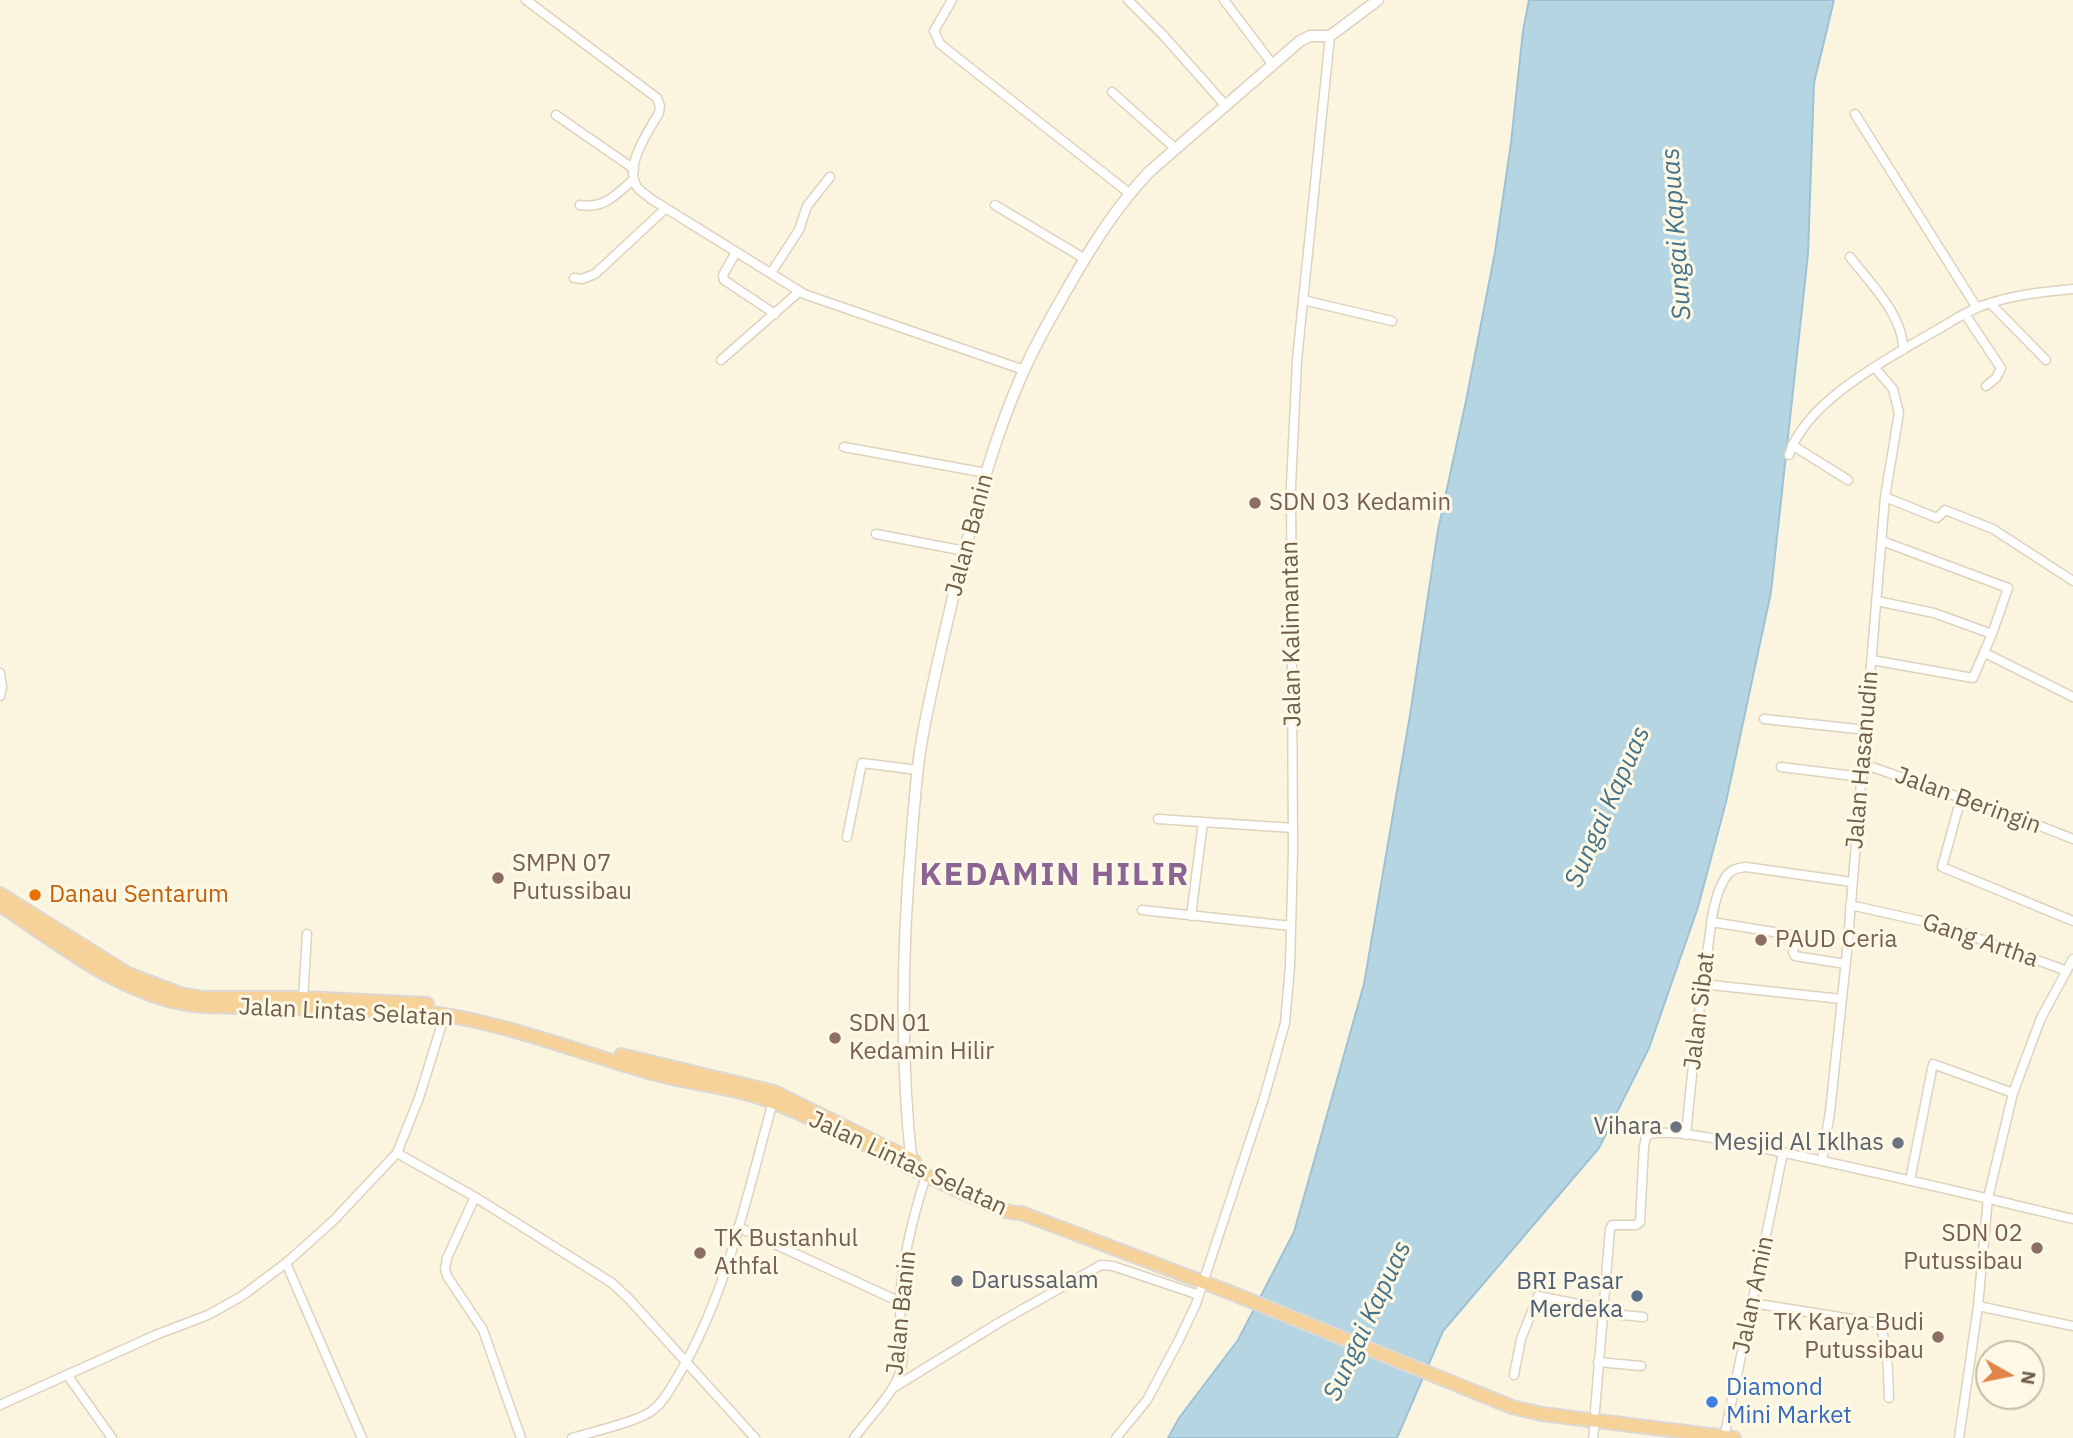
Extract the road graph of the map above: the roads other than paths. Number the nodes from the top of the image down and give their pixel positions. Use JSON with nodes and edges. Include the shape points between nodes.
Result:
{"nodes":[{"id":1,"x":526,"y":0,"type":"edge"},
{"id":2,"x":952,"y":0,"type":"edge"},
{"id":3,"x":1128,"y":0,"type":"edge"},
{"id":4,"x":1224,"y":0,"type":"edge"},
{"id":5,"x":1378,"y":0,"type":"edge"},
{"id":6,"x":1331,"y":36,"type":"junction"},
{"id":7,"x":1273,"y":65,"type":"junction"},
{"id":8,"x":1112,"y":92,"type":"dead end"},
{"id":9,"x":1226,"y":106,"type":"junction"},
{"id":10,"x":1855,"y":114,"type":"dead end"},
{"id":11,"x":556,"y":115,"type":"dead end"},
{"id":12,"x":1176,"y":149,"type":"junction"},
{"id":13,"x":634,"y":169,"type":"junction"},
{"id":14,"x":830,"y":177,"type":"dead end"},
{"id":15,"x":634,"y":179,"type":"junction"},
{"id":16,"x":1129,"y":193,"type":"junction"},
{"id":17,"x":580,"y":205,"type":"dead end"},
{"id":18,"x":995,"y":205,"type":"dead end"},
{"id":19,"x":666,"y":208,"type":"junction"},
{"id":20,"x":736,"y":252,"type":"junction"},
{"id":21,"x":1850,"y":257,"type":"dead end"},
{"id":22,"x":1085,"y":259,"type":"junction"},
{"id":23,"x":771,"y":274,"type":"junction"},
{"id":24,"x":574,"y":278,"type":"dead end"},
{"id":25,"x":2073,"y":289,"type":"edge"},
{"id":26,"x":800,"y":291,"type":"junction"},
{"id":27,"x":1303,"y":300,"type":"junction"},
{"id":28,"x":1990,"y":303,"type":"junction"},
{"id":29,"x":1978,"y":308,"type":"junction"},
{"id":30,"x":775,"y":314,"type":"junction"},
{"id":31,"x":1965,"y":314,"type":"junction"},
{"id":32,"x":1392,"y":321,"type":"dead end"},
{"id":33,"x":1903,"y":350,"type":"junction"},
{"id":34,"x":2046,"y":359,"type":"dead end"},
{"id":35,"x":721,"y":360,"type":"dead end"},
{"id":36,"x":1875,"y":368,"type":"junction"},
{"id":37,"x":1024,"y":370,"type":"junction"},
{"id":38,"x":1986,"y":386,"type":"dead end"},
{"id":39,"x":1792,"y":446,"type":"junction"},
{"id":40,"x":844,"y":447,"type":"dead end"},
{"id":41,"x":1789,"y":455,"type":"dead end"},
{"id":42,"x":986,"y":473,"type":"junction"},
{"id":43,"x":1848,"y":480,"type":"dead end"},
{"id":44,"x":1885,"y":498,"type":"junction"},
{"id":45,"x":876,"y":534,"type":"dead end"},
{"id":46,"x":1882,"y":541,"type":"junction"},
{"id":47,"x":965,"y":551,"type":"junction"},
{"id":48,"x":2073,"y":581,"type":"edge"},
{"id":49,"x":1877,"y":601,"type":"junction"},
{"id":50,"x":1992,"y":634,"type":"junction"},
{"id":51,"x":1984,"y":653,"type":"junction"},
{"id":52,"x":1872,"y":660,"type":"junction"},
{"id":53,"x":0,"y":673,"type":"edge"},
{"id":54,"x":0,"y":696,"type":"edge"},
{"id":55,"x":2073,"y":697,"type":"edge"},
{"id":56,"x":1764,"y":719,"type":"dead end"},
{"id":57,"x":1866,"y":730,"type":"junction"},
{"id":58,"x":1863,"y":764,"type":"junction"},
{"id":59,"x":1781,"y":766,"type":"dead end"},
{"id":60,"x":918,"y":770,"type":"junction"},
{"id":61,"x":1862,"y":777,"type":"junction"},
{"id":62,"x":1961,"y":797,"type":"junction"},
{"id":63,"x":1158,"y":819,"type":"dead end"},
{"id":64,"x":1203,"y":822,"type":"junction"},
{"id":65,"x":1293,"y":828,"type":"junction"},
{"id":66,"x":847,"y":837,"type":"dead end"},
{"id":67,"x":2073,"y":839,"type":"edge"},
{"id":68,"x":1852,"y":882,"type":"junction"},
{"id":69,"x":0,"y":894,"type":"edge"},
{"id":70,"x":0,"y":905,"type":"edge"},
{"id":71,"x":1850,"y":905,"type":"junction"},
{"id":72,"x":1142,"y":910,"type":"dead end"},
{"id":73,"x":1191,"y":916,"type":"junction"},
{"id":74,"x":1712,"y":922,"type":"junction"},
{"id":75,"x":2073,"y":922,"type":"edge"},
{"id":76,"x":1291,"y":926,"type":"junction"},
{"id":77,"x":307,"y":933,"type":"dead end"},
{"id":78,"x":2073,"y":959,"type":"edge"},
{"id":79,"x":1846,"y":964,"type":"junction"},
{"id":80,"x":2067,"y":971,"type":"junction"},
{"id":81,"x":1702,"y":984,"type":"junction"},
{"id":82,"x":303,"y":998,"type":"junction"},
{"id":83,"x":1841,"y":999,"type":"junction"},
{"id":84,"x":361,"y":1005,"type":"junction"},
{"id":85,"x":445,"y":1014,"type":"junction"},
{"id":86,"x":627,"y":1061,"type":"junction"},
{"id":87,"x":2013,"y":1093,"type":"junction"},
{"id":88,"x":774,"y":1102,"type":"junction"},
{"id":89,"x":1686,"y":1135,"type":"junction"},
{"id":90,"x":397,"y":1153,"type":"junction"},
{"id":91,"x":1783,"y":1153,"type":"junction"},
{"id":92,"x":1822,"y":1160,"type":"junction"},
{"id":93,"x":912,"y":1165,"type":"junction"},
{"id":94,"x":934,"y":1177,"type":"junction"},
{"id":95,"x":1910,"y":1180,"type":"junction"},
{"id":96,"x":475,"y":1197,"type":"junction"},
{"id":97,"x":1988,"y":1198,"type":"junction"},
{"id":98,"x":2073,"y":1219,"type":"edge"},
{"id":99,"x":738,"y":1227,"type":"junction"},
{"id":100,"x":286,"y":1263,"type":"junction"},
{"id":101,"x":1204,"y":1282,"type":"junction"},
{"id":102,"x":1199,"y":1295,"type":"junction"},
{"id":103,"x":900,"y":1302,"type":"junction"},
{"id":104,"x":1752,"y":1303,"type":"junction"},
{"id":105,"x":1978,"y":1306,"type":"junction"},
{"id":106,"x":1603,"y":1311,"type":"junction"},
{"id":107,"x":1643,"y":1318,"type":"dead end"},
{"id":108,"x":2073,"y":1326,"type":"edge"},
{"id":109,"x":687,"y":1361,"type":"junction"},
{"id":110,"x":1598,"y":1362,"type":"junction"},
{"id":111,"x":1641,"y":1366,"type":"dead end"},
{"id":112,"x":68,"y":1376,"type":"junction"},
{"id":113,"x":1514,"y":1376,"type":"dead end"},
{"id":114,"x":893,"y":1388,"type":"junction"},
{"id":115,"x":1889,"y":1398,"type":"dead end"},
{"id":116,"x":0,"y":1405,"type":"edge"},
{"id":117,"x":1595,"y":1411,"type":"dead end"},
{"id":118,"x":112,"y":1438,"type":"edge"},
{"id":119,"x":362,"y":1438,"type":"edge"},
{"id":120,"x":520,"y":1438,"type":"edge"},
{"id":121,"x":572,"y":1438,"type":"edge"},
{"id":122,"x":755,"y":1438,"type":"edge"},
{"id":123,"x":854,"y":1438,"type":"edge"},
{"id":124,"x":1116,"y":1438,"type":"edge"},
{"id":125,"x":1728,"y":1438,"type":"edge"},
{"id":126,"x":1959,"y":1438,"type":"edge"}],
"edges":[{"from":1,"to":13,"type":"street","via":[[657,98],[659,113]]},
{"from":2,"to":16,"type":"street","via":[[934,31],[940,44]]},
{"from":3,"to":9,"type":"street"},
{"from":4,"to":7,"type":"street"},
{"from":5,"to":6,"type":"street"},
{"from":6,"to":7,"type":"street","name":"Jalan Banin","via":[[1300,41]]},
{"from":6,"to":27,"type":"street","name":"Jalan Kalimantan"},
{"from":7,"to":9,"type":"street","name":"Jalan Banin"},
{"from":8,"to":12,"type":"street"},
{"from":9,"to":12,"type":"street","name":"Jalan Banin"},
{"from":10,"to":29,"type":"street"},
{"from":11,"to":13,"type":"street"},
{"from":12,"to":16,"type":"street","name":"Jalan Banin"},
{"from":13,"to":15,"type":"street"},
{"from":14,"to":23,"type":"street","via":[[807,206],[799,230]]},
{"from":15,"to":17,"type":"street","via":[[605,203]]},
{"from":15,"to":19,"type":"street","via":[[637,187]]},
{"from":16,"to":22,"type":"street","name":"Jalan Banin"},
{"from":18,"to":22,"type":"street"},
{"from":19,"to":20,"type":"street"},
{"from":19,"to":24,"type":"street","via":[[595,274]]},
{"from":20,"to":23,"type":"street"},
{"from":20,"to":30,"type":"street","via":[[724,281]]},
{"from":21,"to":33,"type":"street","via":[[1894,318]]},
{"from":22,"to":37,"type":"street","name":"Jalan Banin"},
{"from":23,"to":26,"type":"street"},
{"from":25,"to":28,"type":"street"},
{"from":26,"to":30,"type":"street"},
{"from":26,"to":37,"type":"street"},
{"from":27,"to":32,"type":"street"},
{"from":27,"to":65,"type":"street","name":"Jalan Kalimantan","via":[[1291,486]]},
{"from":28,"to":29,"type":"street"},
{"from":28,"to":34,"type":"street"},
{"from":29,"to":31,"type":"street"},
{"from":30,"to":35,"type":"street"},
{"from":31,"to":33,"type":"street"},
{"from":31,"to":38,"type":"street","via":[[2001,368]]},
{"from":33,"to":36,"type":"street"},
{"from":36,"to":39,"type":"street","via":[[1830,401]]},
{"from":36,"to":44,"type":"street","name":"Jalan Hasanudin","via":[[1893,388],[1899,413]]},
{"from":37,"to":42,"type":"street","name":"Jalan Banin"},
{"from":39,"to":41,"type":"street"},
{"from":39,"to":43,"type":"street"},
{"from":40,"to":42,"type":"street"},
{"from":42,"to":47,"type":"street","name":"Jalan Banin"},
{"from":44,"to":46,"type":"street","name":"Jalan Hasanudin"},
{"from":44,"to":48,"type":"street","via":[[1937,518],[1945,510],[1976,521]]},
{"from":45,"to":47,"type":"street"},
{"from":46,"to":49,"type":"street","name":"Jalan Hasanudin"},
{"from":46,"to":50,"type":"street","via":[[2007,588]]},
{"from":47,"to":60,"type":"street","name":"Jalan Banin"},
{"from":49,"to":50,"type":"street","via":[[1934,613]]},
{"from":49,"to":52,"type":"street","name":"Jalan Hasanudin"},
{"from":50,"to":51,"type":"street"},
{"from":51,"to":52,"type":"street","via":[[1973,678]]},
{"from":51,"to":55,"type":"street"},
{"from":52,"to":57,"type":"street","name":"Jalan Hasanudin"},
{"from":53,"to":54,"type":"street"},
{"from":56,"to":57,"type":"street"},
{"from":57,"to":58,"type":"street","name":"Jalan Hasanudin"},
{"from":58,"to":61,"type":"street","name":"Jalan Hasanudin"},
{"from":58,"to":62,"type":"street","name":"Jalan Beringin"},
{"from":59,"to":61,"type":"street"},
{"from":60,"to":66,"type":"street","via":[[859,765]]},
{"from":60,"to":93,"type":"street","name":"Jalan Banin","via":[[904,993]]},
{"from":61,"to":68,"type":"street","name":"Jalan Hasanudin"},
{"from":62,"to":67,"type":"street","name":"Jalan Beringin"},
{"from":62,"to":75,"type":"street","via":[[1942,867]]},
{"from":63,"to":64,"type":"street"},
{"from":64,"to":65,"type":"street"},
{"from":64,"to":73,"type":"street"},
{"from":65,"to":76,"type":"street","name":"Jalan Kalimantan"},
{"from":68,"to":71,"type":"street","name":"Jalan Hasanudin"},
{"from":68,"to":74,"type":"street","name":"Jalan Sibat","via":[[1734,869],[1720,888]]},
{"from":69,"to":82,"type":"highway","name":"Jalan Lintas Selatan","via":[[95,955],[166,990],[204,998]]},
{"from":70,"to":84,"type":"highway","name":"Jalan Lintas Selatan","via":[[122,981],[180,1004]]},
{"from":71,"to":79,"type":"street","name":"Jalan Hasanudin"},
{"from":71,"to":80,"type":"street","name":"Gang Artha","via":[[1944,926]]},
{"from":72,"to":73,"type":"street"},
{"from":73,"to":76,"type":"street"},
{"from":74,"to":79,"type":"street","via":[[1792,935],[1795,956]]},
{"from":74,"to":81,"type":"street","name":"Jalan Sibat"},
{"from":76,"to":101,"type":"street","name":"Jalan Kalimantan","via":[[1285,1023]]},
{"from":77,"to":82,"type":"street"},
{"from":78,"to":80,"type":"street"},
{"from":79,"to":83,"type":"street","name":"Jalan Hasanudin"},
{"from":80,"to":87,"type":"street","via":[[2041,1018]]},
{"from":81,"to":83,"type":"street"},
{"from":81,"to":89,"type":"street","name":"Jalan Sibat"},
{"from":82,"to":84,"type":"highway","name":"Jalan Lintas Selatan"},
{"from":83,"to":92,"type":"street","name":"Jalan Hasanudin"},
{"from":84,"to":85,"type":"highway","name":"Jalan Lintas Selatan"},
{"from":84,"to":86,"type":"highway","name":"Jalan Lintas Selatan","via":[[415,1003],[463,1009]]},
{"from":85,"to":86,"type":"highway","name":"Jalan Lintas Selatan"},
{"from":85,"to":90,"type":"street"},
{"from":86,"to":88,"type":"highway","name":"Jalan Lintas Selatan"},
{"from":86,"to":93,"type":"highway","name":"Jalan Lintas Selatan","via":[[774,1092]]},
{"from":87,"to":95,"type":"street","via":[[1933,1064]]},
{"from":87,"to":97,"type":"street"},
{"from":88,"to":93,"type":"highway","name":"Jalan Lintas Selatan"},
{"from":88,"to":99,"type":"street"},
{"from":89,"to":91,"type":"street"},
{"from":89,"to":106,"type":"street","via":[[1657,1132],[1646,1137],[1642,1217],[1636,1225],[1612,1225]]},
{"from":90,"to":96,"type":"street"},
{"from":90,"to":100,"type":"street"},
{"from":91,"to":92,"type":"street"},
{"from":91,"to":104,"type":"street","name":"Jalan Amin"},
{"from":92,"to":95,"type":"street"},
{"from":93,"to":94,"type":"highway","name":"Jalan Lintas Selatan"},
{"from":94,"to":101,"type":"highway","name":"Jalan Lintas Selatan"},
{"from":94,"to":103,"type":"street","name":"Jalan Banin","via":[[917,1203]]},
{"from":95,"to":97,"type":"street"},
{"from":96,"to":109,"type":"street","via":[[612,1283]]},
{"from":96,"to":120,"type":"street","via":[[445,1269],[483,1330]]},
{"from":97,"to":98,"type":"street"},
{"from":97,"to":105,"type":"street"},
{"from":99,"to":103,"type":"street"},
{"from":99,"to":109,"type":"street","via":[[707,1319]]},
{"from":100,"to":112,"type":"street","via":[[208,1315]]},
{"from":100,"to":119,"type":"street"},
{"from":101,"to":102,"type":"street","name":"Jalan Kalimantan"},
{"from":101,"to":125,"type":"highway","name":"Jalan Lintas Selatan","via":[[1512,1407]]},
{"from":102,"to":114,"type":"street","via":[[1101,1265]]},
{"from":102,"to":124,"type":"street","name":"Jalan Kalimantan","via":[[1147,1400]]},
{"from":103,"to":114,"type":"street","name":"Jalan Banin","via":[[901,1371]]},
{"from":104,"to":115,"type":"street","via":[[1877,1322],[1884,1337]]},
{"from":104,"to":125,"type":"street","name":"Jalan Amin"},
{"from":105,"to":108,"type":"street"},
{"from":105,"to":126,"type":"street"},
{"from":106,"to":107,"type":"street"},
{"from":106,"to":110,"type":"street"},
{"from":106,"to":113,"type":"street","via":[[1538,1296],[1521,1339]]},
{"from":109,"to":121,"type":"street","via":[[651,1412]]},
{"from":109,"to":122,"type":"street"},
{"from":110,"to":111,"type":"street"},
{"from":110,"to":117,"type":"street"},
{"from":112,"to":116,"type":"street"},
{"from":112,"to":118,"type":"street"},
{"from":114,"to":123,"type":"street","name":"Jalan Banin"}]}
